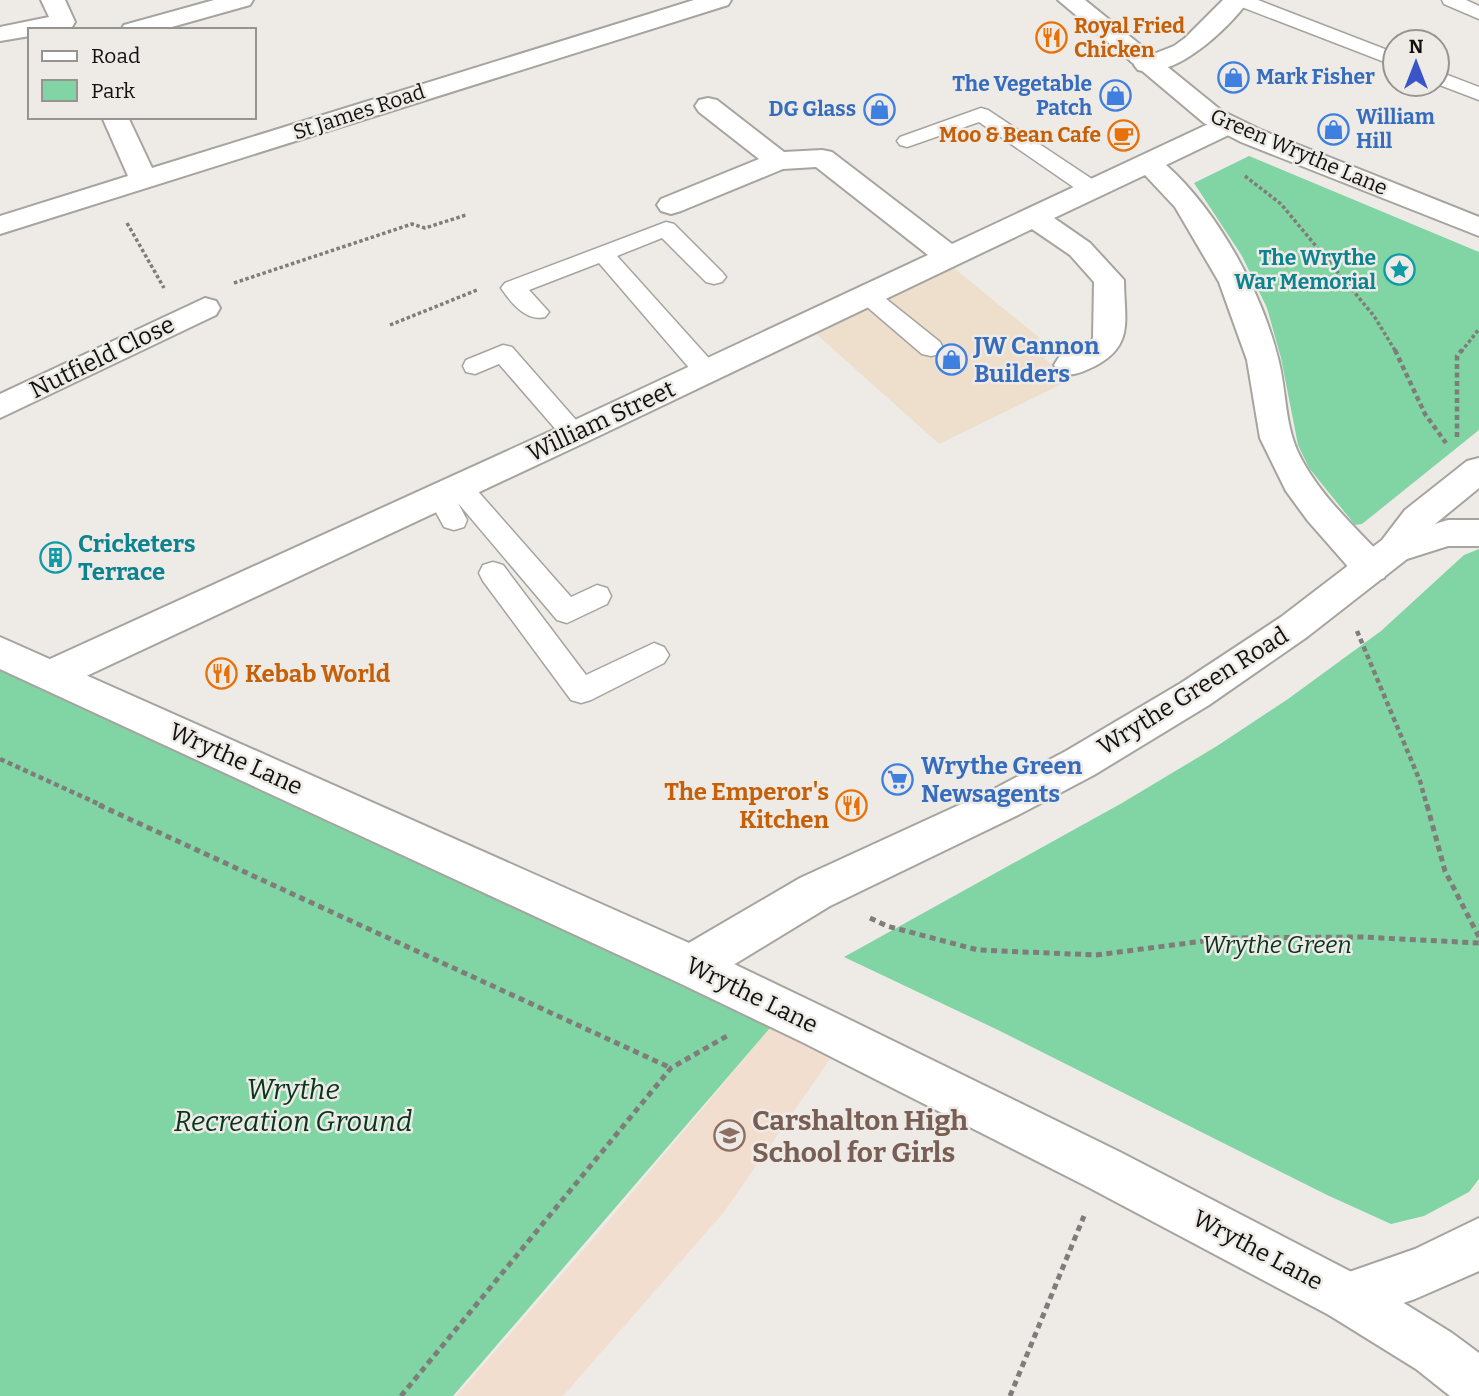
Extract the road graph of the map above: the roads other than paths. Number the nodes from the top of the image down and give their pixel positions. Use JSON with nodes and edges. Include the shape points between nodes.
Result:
{"nodes":[{"id":1,"x":241,"y":0,"type":"edge"},
{"id":2,"x":719,"y":0,"type":"edge"},
{"id":3,"x":1070,"y":0,"type":"edge"},
{"id":4,"x":1239,"y":0,"type":"edge"},
{"id":5,"x":1451,"y":0,"type":"edge"},
{"id":6,"x":58,"y":11,"type":"edge"},
{"id":7,"x":1479,"y":13,"type":"edge"},
{"id":8,"x":141,"y":28,"type":"edge"},
{"id":9,"x":0,"y":34,"type":"edge"},
{"id":10,"x":1381,"y":55,"type":"edge"},
{"id":11,"x":1147,"y":65,"type":"junction"},
{"id":12,"x":1451,"y":83,"type":"edge"},
{"id":13,"x":1479,"y":94,"type":"edge"},
{"id":14,"x":708,"y":106,"type":"dead end"},
{"id":15,"x":116,"y":119,"type":"edge"},
{"id":16,"x":1228,"y":125,"type":"junction"},
{"id":17,"x":906,"y":141,"type":"dead end"},
{"id":18,"x":778,"y":161,"type":"junction"},
{"id":19,"x":1149,"y":164,"type":"junction"},
{"id":20,"x":144,"y":181,"type":"junction"},
{"id":21,"x":1093,"y":190,"type":"junction"},
{"id":22,"x":671,"y":205,"type":"dead end"},
{"id":23,"x":1035,"y":218,"type":"junction"},
{"id":24,"x":0,"y":225,"type":"edge"},
{"id":25,"x":1479,"y":227,"type":"edge"},
{"id":26,"x":603,"y":254,"type":"junction"},
{"id":27,"x":950,"y":257,"type":"junction"},
{"id":28,"x":714,"y":277,"type":"dead end"},
{"id":29,"x":867,"y":295,"type":"junction"},
{"id":30,"x":205,"y":308,"type":"road end"},
{"id":31,"x":537,"y":312,"type":"dead end"},
{"id":32,"x":931,"y":348,"type":"dead end"},
{"id":33,"x":1070,"y":365,"type":"dead end"},
{"id":34,"x":475,"y":366,"type":"dead end"},
{"id":35,"x":706,"y":371,"type":"junction"},
{"id":36,"x":0,"y":407,"type":"edge"},
{"id":37,"x":574,"y":434,"type":"junction"},
{"id":38,"x":1465,"y":459,"type":"edge"},
{"id":39,"x":451,"y":501,"type":"junction"},
{"id":40,"x":1479,"y":533,"type":"edge"},
{"id":41,"x":1383,"y":558,"type":"junction"},
{"id":42,"x":493,"y":573,"type":"dead end"},
{"id":43,"x":597,"y":596,"type":"dead end"},
{"id":44,"x":0,"y":652,"type":"edge"},
{"id":45,"x":654,"y":655,"type":"dead end"},
{"id":46,"x":52,"y":675,"type":"junction"},
{"id":47,"x":691,"y":966,"type":"junction"},
{"id":48,"x":1479,"y":1243,"type":"edge"},
{"id":49,"x":1348,"y":1297,"type":"junction"},
{"id":50,"x":1479,"y":1385,"type":"edge"}],
"edges":[{"from":1,"to":8,"type":"street"},
{"from":2,"to":20,"type":"street","name":"St James Road"},
{"from":3,"to":11,"type":"street","name":"Green Wrythe Lane"},
{"from":4,"to":10,"type":"lane"},
{"from":4,"to":11,"type":"street","via":[[1183,51]]},
{"from":5,"to":7,"type":"lane"},
{"from":6,"to":9,"type":"street"},
{"from":11,"to":16,"type":"street","name":"Green Wrythe Lane","via":[[1198,108]]},
{"from":12,"to":13,"type":"lane"},
{"from":14,"to":18,"type":"street"},
{"from":15,"to":20,"type":"street"},
{"from":16,"to":19,"type":"street"},
{"from":16,"to":25,"type":"street","name":"Green Wrythe Lane"},
{"from":17,"to":21,"type":"lane","via":[[981,114]]},
{"from":18,"to":22,"type":"street"},
{"from":18,"to":27,"type":"street","via":[[822,158]]},
{"from":19,"to":21,"type":"street","name":"William Street"},
{"from":19,"to":41,"type":"street","via":[[1176,189],[1236,282],[1264,363],[1273,427],[1289,469],[1300,487]]},
{"from":20,"to":24,"type":"street","name":"St James Road"},
{"from":21,"to":23,"type":"street","name":"William Street"},
{"from":23,"to":27,"type":"street","name":"William Street"},
{"from":23,"to":33,"type":"street","via":[[1080,249],[1109,280],[1109,338],[1102,349]]},
{"from":26,"to":28,"type":"lane","via":[[666,229]]},
{"from":26,"to":31,"type":"lane","via":[[513,288]]},
{"from":26,"to":35,"type":"lane"},
{"from":27,"to":29,"type":"street","name":"William Street"},
{"from":29,"to":32,"type":"lane"},
{"from":29,"to":35,"type":"street","name":"William Street"},
{"from":30,"to":36,"type":"street","name":"Nutfield Close"},
{"from":34,"to":37,"type":"lane","via":[[503,353]]},
{"from":35,"to":37,"type":"street","name":"William Street"},
{"from":37,"to":39,"type":"street","name":"William Street"},
{"from":38,"to":41,"type":"street","name":"Wrythe Green Road"},
{"from":39,"to":43,"type":"lane","via":[[567,612]]},
{"from":39,"to":46,"type":"street","name":"William Street"},
{"from":40,"to":41,"type":"street","via":[[1448,533]]},
{"from":41,"to":47,"type":"street","name":"Wrythe Green Road","via":[[1246,662],[1080,763],[815,892]]},
{"from":42,"to":45,"type":"lane","via":[[581,691]]},
{"from":44,"to":46,"type":"street","name":"Wrythe Lane"},
{"from":46,"to":47,"type":"street","name":"Wrythe Lane"},
{"from":47,"to":49,"type":"street","name":"Wrythe Lane","via":[[1103,1169]]},
{"from":48,"to":49,"type":"street","via":[[1397,1282]]},
{"from":49,"to":50,"type":"street","name":"Wrythe Lane"}]}
